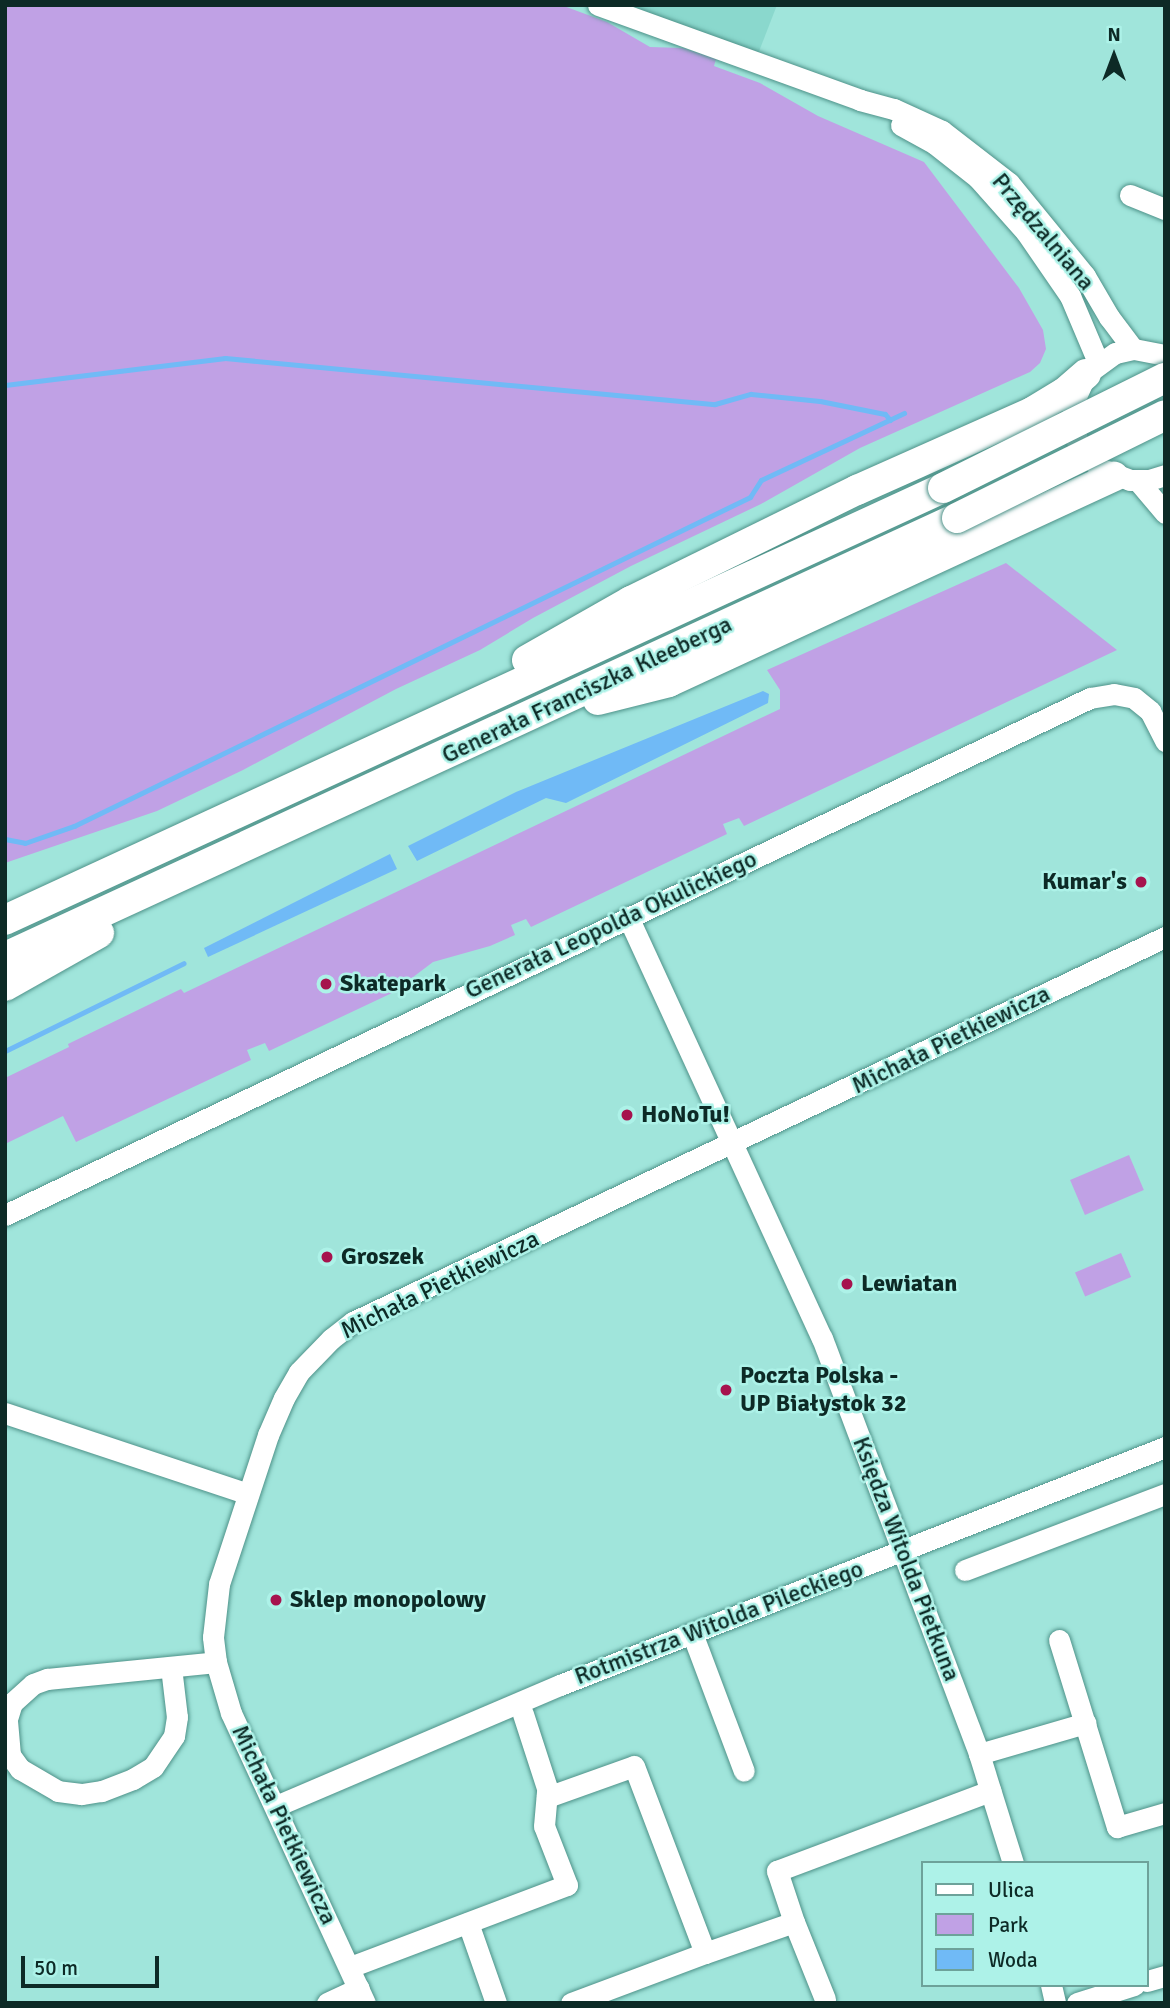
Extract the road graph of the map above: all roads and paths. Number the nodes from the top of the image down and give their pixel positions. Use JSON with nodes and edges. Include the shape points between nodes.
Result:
{"nodes":[{"id":1,"x":598,"y":5,"type":"edge"},
{"id":2,"x":860,"y":100,"type":"junction"},
{"id":3,"x":1130,"y":195,"type":"dead end"},
{"id":4,"x":1165,"y":209,"type":"edge"},
{"id":5,"x":1133,"y":349,"type":"junction"},
{"id":6,"x":1163,"y":358,"type":"edge"},
{"id":7,"x":1092,"y":368,"type":"junction"},
{"id":8,"x":1165,"y":415,"type":"edge"},
{"id":9,"x":1165,"y":475,"type":"edge"},
{"id":10,"x":1126,"y":479,"type":"junction"},
{"id":11,"x":1165,"y":513,"type":"edge"},
{"id":12,"x":523,"y":719,"type":"junction"},
{"id":13,"x":1165,"y":741,"type":"edge"},
{"id":14,"x":390,"y":743,"type":"junction"},
{"id":15,"x":145,"y":855,"type":"junction"},
{"id":16,"x":199,"y":868,"type":"junction"},
{"id":17,"x":5,"y":898,"type":"edge"},
{"id":18,"x":628,"y":917,"type":"junction"},
{"id":19,"x":5,"y":920,"type":"edge"},
{"id":20,"x":1165,"y":937,"type":"edge"},
{"id":21,"x":5,"y":957,"type":"edge"},
{"id":22,"x":5,"y":986,"type":"edge"},
{"id":23,"x":734,"y":1143,"type":"junction"},
{"id":24,"x":5,"y":1215,"type":"edge"},
{"id":25,"x":5,"y":1413,"type":"edge"},
{"id":26,"x":1163,"y":1454,"type":"edge"},
{"id":27,"x":248,"y":1494,"type":"junction"},
{"id":28,"x":1165,"y":1494,"type":"edge"},
{"id":29,"x":903,"y":1550,"type":"junction"},
{"id":30,"x":965,"y":1570,"type":"dead end"},
{"id":31,"x":692,"y":1633,"type":"junction"},
{"id":32,"x":1059,"y":1640,"type":"dead end"},
{"id":33,"x":216,"y":1662,"type":"junction"},
{"id":34,"x":171,"y":1667,"type":"junction"},
{"id":35,"x":523,"y":1714,"type":"dead end"},
{"id":36,"x":1086,"y":1723,"type":"junction"},
{"id":37,"x":979,"y":1754,"type":"junction"},
{"id":38,"x":744,"y":1770,"type":"dead end"},
{"id":39,"x":990,"y":1790,"type":"junction"},
{"id":40,"x":547,"y":1797,"type":"junction"},
{"id":41,"x":276,"y":1807,"type":"junction"},
{"id":42,"x":1165,"y":1813,"type":"edge"},
{"id":43,"x":1012,"y":1861,"type":"edge"},
{"id":44,"x":794,"y":1922,"type":"junction"},
{"id":45,"x":468,"y":1923,"type":"junction"},
{"id":46,"x":705,"y":1953,"type":"junction"},
{"id":47,"x":349,"y":1967,"type":"junction"},
{"id":48,"x":1128,"y":1987,"type":"edge"},
{"id":49,"x":362,"y":1995,"type":"edge"},
{"id":50,"x":600,"y":1998,"type":"edge"},
{"id":51,"x":825,"y":1999,"type":"dead end"},
{"id":52,"x":327,"y":2003,"type":"edge"},
{"id":53,"x":496,"y":2003,"type":"edge"},
{"id":54,"x":571,"y":2003,"type":"edge"},
{"id":55,"x":1077,"y":2003,"type":"edge"}],
"edges":[{"from":1,"to":2,"type":"street","name":"Przędzalniana"},
{"from":2,"to":5,"type":"street","name":"Przędzalniana","via":[[894,109],[942,131],[1009,183],[1085,276]]},
{"from":2,"to":7,"type":"street","name":"Przędzalniana","via":[[935,144],[1000,202],[1070,296]]},
{"from":3,"to":4,"type":"street"},
{"from":5,"to":6,"type":"street"},
{"from":5,"to":7,"type":"street","via":[[1115,353]]},
{"from":6,"to":14,"type":"highway","name":"Generała Franciszka Kleeberga","bridge":true,"via":[[943,488]]},
{"from":7,"to":10,"type":"street","via":[[1073,406],[1077,440],[1092,462]]},
{"from":7,"to":14,"type":"highway","via":[[1064,393],[1032,412],[857,490],[631,601],[455,698]]},
{"from":8,"to":12,"type":"highway","name":"Generała Franciszka Kleeberga","bridge":true,"via":[[957,518]]},
{"from":9,"to":10,"type":"street"},
{"from":10,"to":11,"type":"street"},
{"from":10,"to":12,"type":"highway","via":[[669,682]]},
{"from":12,"to":16,"type":"highway","name":"Generała Franciszka Kleeberga"},
{"from":13,"to":18,"type":"street","name":"Generała Leopolda Okulickiego","via":[[1150,711],[1134,698],[1114,694],[1090,698]]},
{"from":14,"to":15,"type":"highway","name":"Generała Franciszka Kleeberga"},
{"from":15,"to":17,"type":"highway"},
{"from":15,"to":19,"type":"highway","name":"Generała Franciszka Kleeberga"},
{"from":16,"to":21,"type":"highway","name":"Generała Franciszka Kleeberga"},
{"from":16,"to":22,"type":"highway","via":[[143,908]]},
{"from":18,"to":23,"type":"street","name":"Księdza Witolda Pietkuna"},
{"from":18,"to":24,"type":"street","name":"Generała Leopolda Okulickiego"},
{"from":20,"to":23,"type":"street","name":"Michała Pietkiewicza"},
{"from":23,"to":27,"type":"street","name":"Michała Pietkiewicza","via":[[342,1329],[299,1372],[284,1398]]},
{"from":23,"to":29,"type":"street","name":"Księdza Witolda Pietkuna","via":[[822,1338]]},
{"from":25,"to":27,"type":"street"},
{"from":26,"to":29,"type":"street","name":"Rotmistrza Witolda Pileckiego"},
{"from":27,"to":33,"type":"street","name":"Michała Pietkiewicza","via":[[219,1584],[214,1615]]},
{"from":28,"to":30,"type":"street"},
{"from":29,"to":31,"type":"street","name":"Rotmistrza Witolda Pileckiego"},
{"from":29,"to":37,"type":"street","name":"Księdza Witolda Pietkuna"},
{"from":31,"to":38,"type":"street"},
{"from":31,"to":41,"type":"street","name":"Rotmistrza Witolda Pileckiego"},
{"from":32,"to":36,"type":"street"},
{"from":33,"to":34,"type":"street"},
{"from":33,"to":41,"type":"street","name":"Michała Pietkiewicza","via":[[231,1713]]},
{"from":34,"to":34,"type":"street","via":[[33,1684],[12,1703],[7,1720],[10,1755],[20,1769],[58,1791],[101,1791],[133,1779],[153,1768],[174,1736],[177,1717]]},
{"from":35,"to":40,"type":"street"},
{"from":36,"to":37,"type":"street"},
{"from":36,"to":42,"type":"street","via":[[1117,1827]]},
{"from":37,"to":39,"type":"street","name":"Księdza Witolda Pietkuna"},
{"from":39,"to":43,"type":"street","name":"Księdza Witolda Pietkuna"},
{"from":39,"to":44,"type":"street","via":[[777,1871]]},
{"from":40,"to":45,"type":"street","via":[[544,1826],[567,1885]]},
{"from":40,"to":46,"type":"street","via":[[634,1766]]},
{"from":41,"to":47,"type":"street","name":"Michała Pietkiewicza"},
{"from":44,"to":46,"type":"street"},
{"from":44,"to":51,"type":"street"},
{"from":45,"to":47,"type":"street"},
{"from":45,"to":53,"type":"street"},
{"from":46,"to":50,"type":"street"},
{"from":47,"to":49,"type":"street","name":"Michała Pietkiewicza"},
{"from":48,"to":55,"type":"street"},
{"from":49,"to":52,"type":"street"},
{"from":50,"to":54,"type":"street"}]}
